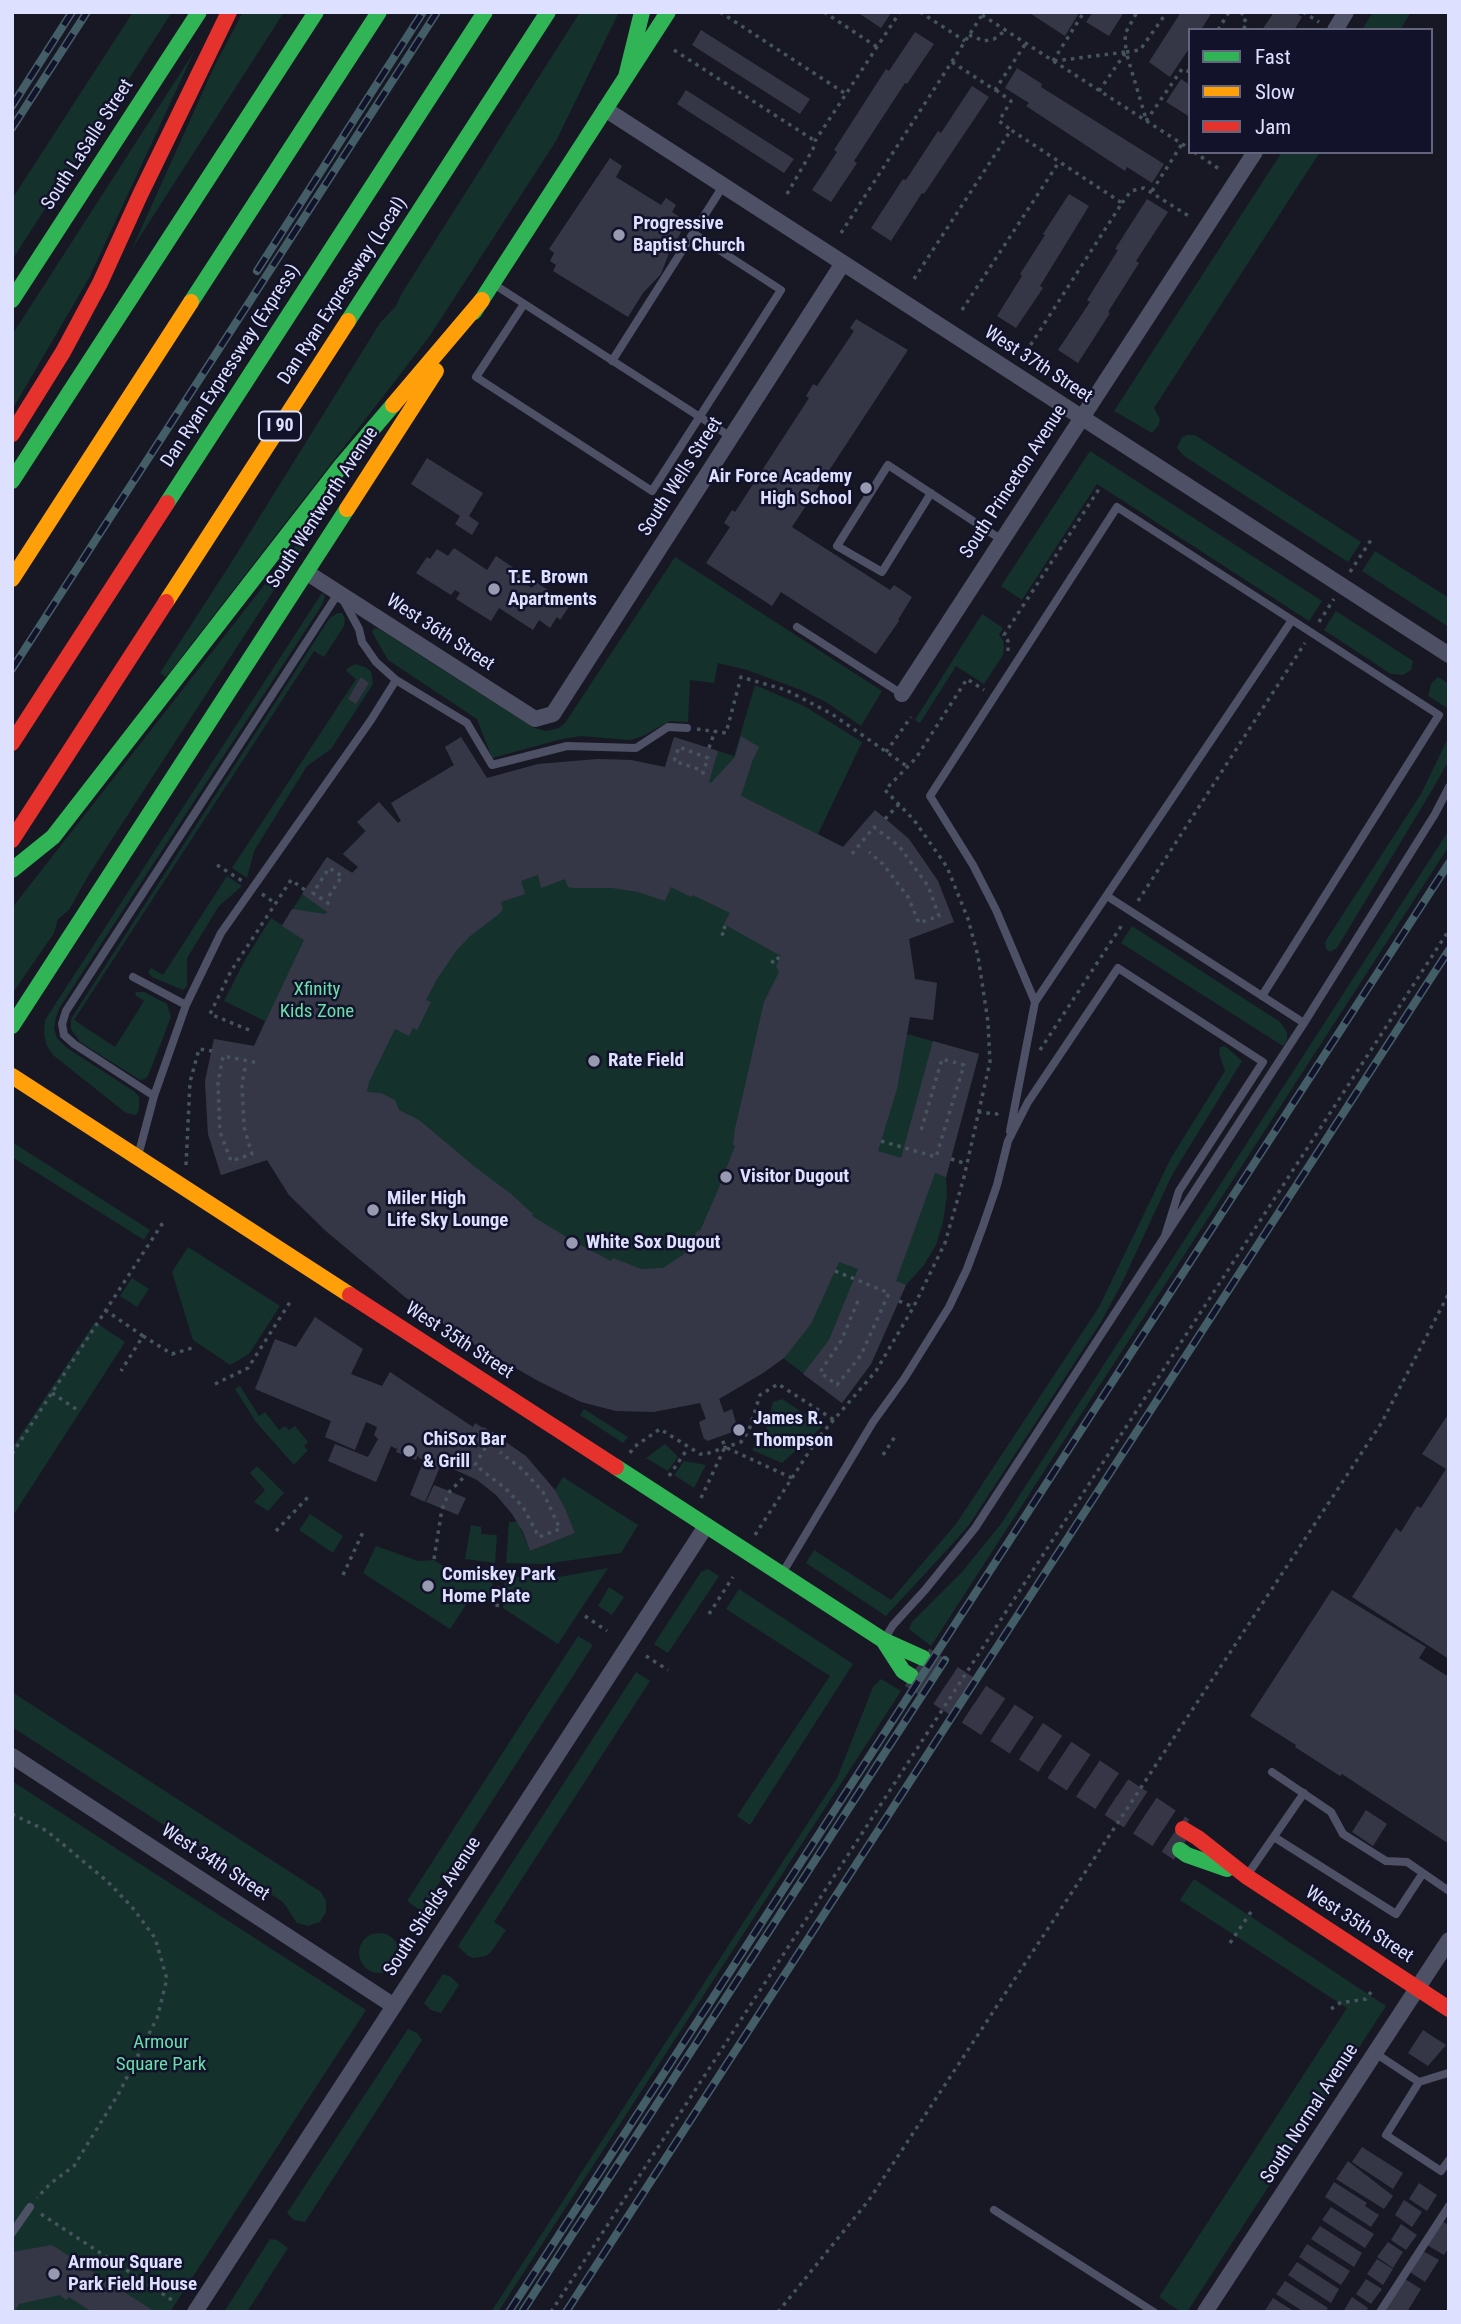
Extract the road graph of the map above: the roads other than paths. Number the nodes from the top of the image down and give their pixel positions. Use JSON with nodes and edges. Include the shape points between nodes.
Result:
{"nodes":[{"id":1,"x":199,"y":12,"type":"edge"},
{"id":2,"x":229,"y":12,"type":"edge"},
{"id":3,"x":317,"y":12,"type":"edge"},
{"id":4,"x":379,"y":12,"type":"edge"},
{"id":5,"x":485,"y":12,"type":"edge"},
{"id":6,"x":548,"y":12,"type":"edge"},
{"id":7,"x":642,"y":12,"type":"edge"},
{"id":8,"x":668,"y":12,"type":"edge"},
{"id":9,"x":1346,"y":12,"type":"edge"},
{"id":10,"x":1336,"y":28,"type":"edge"},
{"id":11,"x":626,"y":77,"type":"junction"},
{"id":12,"x":605,"y":110,"type":"junction"},
{"id":13,"x":1254,"y":154,"type":"edge"},
{"id":14,"x":723,"y":186,"type":"junction"},
{"id":15,"x":693,"y":233,"type":"junction"},
{"id":16,"x":843,"y":263,"type":"junction"},
{"id":17,"x":492,"y":284,"type":"junction"},
{"id":18,"x":12,"y":300,"type":"edge"},
{"id":19,"x":482,"y":300,"type":"junction"},
{"id":20,"x":524,"y":304,"type":"junction"},
{"id":21,"x":612,"y":360,"type":"junction"},
{"id":22,"x":700,"y":417,"type":"junction"},
{"id":23,"x":1081,"y":417,"type":"junction"},
{"id":24,"x":12,"y":434,"type":"edge"},
{"id":25,"x":731,"y":437,"type":"junction"},
{"id":26,"x":12,"y":481,"type":"edge"},
{"id":27,"x":931,"y":493,"type":"junction"},
{"id":28,"x":1002,"y":540,"type":"junction"},
{"id":29,"x":306,"y":572,"type":"junction"},
{"id":30,"x":12,"y":579,"type":"edge"},
{"id":31,"x":339,"y":592,"type":"junction"},
{"id":32,"x":1292,"y":620,"type":"junction"},
{"id":33,"x":797,"y":627,"type":"dead end"},
{"id":34,"x":1449,"y":655,"type":"edge"},
{"id":35,"x":396,"y":680,"type":"junction"},
{"id":36,"x":902,"y":694,"type":"joint"},
{"id":37,"x":554,"y":714,"type":"joint"},
{"id":38,"x":687,"y":728,"type":"road end"},
{"id":39,"x":12,"y":743,"type":"edge"},
{"id":40,"x":1449,"y":787,"type":"edge"},
{"id":41,"x":12,"y":840,"type":"edge"},
{"id":42,"x":12,"y":870,"type":"edge"},
{"id":43,"x":1108,"y":896,"type":"junction"},
{"id":44,"x":133,"y":977,"type":"dead end"},
{"id":45,"x":1262,"y":996,"type":"junction"},
{"id":46,"x":1035,"y":1002,"type":"junction"},
{"id":47,"x":186,"y":1005,"type":"junction"},
{"id":48,"x":1304,"y":1023,"type":"junction"},
{"id":49,"x":12,"y":1026,"type":"edge"},
{"id":50,"x":12,"y":1076,"type":"edge"},
{"id":51,"x":154,"y":1096,"type":"junction"},
{"id":52,"x":1008,"y":1141,"type":"junction"},
{"id":53,"x":138,"y":1158,"type":"junction"},
{"id":54,"x":1165,"y":1236,"type":"junction"},
{"id":55,"x":706,"y":1525,"type":"junction"},
{"id":56,"x":781,"y":1574,"type":"junction"},
{"id":57,"x":883,"y":1640,"type":"junction"},
{"id":58,"x":923,"y":1658,"type":"tunnel mouth"},
{"id":59,"x":911,"y":1676,"type":"tunnel mouth"},
{"id":60,"x":12,"y":1756,"type":"edge"},
{"id":61,"x":1272,"y":1772,"type":"dead end"},
{"id":62,"x":1304,"y":1793,"type":"junction"},
{"id":63,"x":1183,"y":1829,"type":"tunnel mouth"},
{"id":64,"x":1274,"y":1837,"type":"junction"},
{"id":65,"x":1180,"y":1850,"type":"tunnel mouth"},
{"id":66,"x":1423,"y":1873,"type":"junction"},
{"id":67,"x":1247,"y":1876,"type":"junction"},
{"id":68,"x":1449,"y":1891,"type":"edge"},
{"id":69,"x":1449,"y":1940,"type":"edge"},
{"id":70,"x":1417,"y":1989,"type":"junction"},
{"id":71,"x":394,"y":2006,"type":"junction"},
{"id":72,"x":1449,"y":2009,"type":"edge"},
{"id":73,"x":1375,"y":2053,"type":"junction"},
{"id":74,"x":1449,"y":2073,"type":"edge"},
{"id":75,"x":1419,"y":2082,"type":"junction"},
{"id":76,"x":1449,"y":2160,"type":"edge"},
{"id":77,"x":1449,"y":2206,"type":"edge"},
{"id":78,"x":30,"y":2207,"type":"road end"},
{"id":79,"x":994,"y":2210,"type":"dead end"},
{"id":80,"x":12,"y":2233,"type":"edge"},
{"id":81,"x":195,"y":2312,"type":"edge"},
{"id":82,"x":1154,"y":2312,"type":"edge"},
{"id":83,"x":1205,"y":2312,"type":"edge"},
{"id":84,"x":1380,"y":2312,"type":"edge"}],
"edges":[{"from":1,"to":18,"type":"main road","name":"South LaSalle Street"},
{"from":2,"to":24,"type":"main road","via":[[100,283]]},
{"from":3,"to":26,"type":"main road"},
{"from":4,"to":30,"type":"main road"},
{"from":5,"to":39,"type":"main road","name":"Dan Ryan Expressway (Express)","number":"I 90"},
{"from":6,"to":41,"type":"main road","name":"Dan Ryan Expressway (Local)","number":"I 90"},
{"from":7,"to":11,"type":"main road"},
{"from":8,"to":11,"type":"main road","name":"South Wentworth Avenue"},
{"from":9,"to":10,"type":"street"},
{"from":11,"to":12,"type":"main road","name":"South Wentworth Avenue"},
{"from":12,"to":14,"type":"street","name":"West 37th Street"},
{"from":12,"to":17,"type":"main road","name":"South Wentworth Avenue"},
{"from":13,"to":23,"type":"street","name":"South Princeton Avenue"},
{"from":14,"to":15,"type":"lane"},
{"from":14,"to":16,"type":"street","name":"West 37th Street"},
{"from":15,"to":21,"type":"lane"},
{"from":15,"to":22,"type":"lane","via":[[782,290]]},
{"from":16,"to":23,"type":"street","name":"West 37th Street"},
{"from":16,"to":25,"type":"street","name":"South Wells Street"},
{"from":17,"to":19,"type":"main road","name":"South Wentworth Avenue"},
{"from":17,"to":20,"type":"lane"},
{"from":19,"to":29,"type":"main road","name":"South Wentworth Avenue"},
{"from":19,"to":42,"type":"main road","via":[[341,466],[53,837]]},
{"from":20,"to":21,"type":"lane"},
{"from":20,"to":22,"type":"lane","via":[[476,377],[652,491]]},
{"from":21,"to":22,"type":"lane"},
{"from":22,"to":25,"type":"lane"},
{"from":23,"to":28,"type":"street","name":"South Princeton Avenue"},
{"from":23,"to":34,"type":"street","name":"West 37th Street"},
{"from":25,"to":37,"type":"street","name":"South Wells Street"},
{"from":27,"to":27,"type":"lane","via":[[888,465],[837,546],[882,572]]},
{"from":27,"to":28,"type":"lane"},
{"from":28,"to":36,"type":"street","name":"South Princeton Avenue"},
{"from":29,"to":31,"type":"street","name":"West 36th Street"},
{"from":29,"to":49,"type":"main road","name":"South Wentworth Avenue"},
{"from":31,"to":35,"type":"lane","via":[[362,642]]},
{"from":31,"to":37,"type":"street","name":"West 36th Street","via":[[535,719]]},
{"from":31,"to":51,"type":"lane","via":[[66,1011],[64,1035]]},
{"from":32,"to":43,"type":"lane"},
{"from":32,"to":45,"type":"lane","via":[[1440,715]]},
{"from":32,"to":46,"type":"lane","via":[[1117,507],[930,796],[996,910]]},
{"from":33,"to":36,"type":"lane"},
{"from":35,"to":38,"type":"lane","via":[[467,723],[492,765],[567,746],[636,748],[668,727]]},
{"from":35,"to":47,"type":"lane","via":[[221,933]]},
{"from":40,"to":48,"type":"lane"},
{"from":43,"to":45,"type":"lane"},
{"from":43,"to":46,"type":"lane"},
{"from":44,"to":47,"type":"lane"},
{"from":45,"to":48,"type":"lane"},
{"from":46,"to":52,"type":"lane"},
{"from":47,"to":51,"type":"lane"},
{"from":48,"to":54,"type":"lane"},
{"from":50,"to":53,"type":"main road","name":"West 35th Street"},
{"from":51,"to":53,"type":"lane"},
{"from":52,"to":54,"type":"lane","via":[[1034,1093],[1118,968],[1263,1062],[1179,1191]]},
{"from":52,"to":56,"type":"lane","via":[[983,1226],[949,1307]]},
{"from":53,"to":55,"type":"main road","name":"West 35th Street"},
{"from":54,"to":57,"type":"lane","via":[[975,1528]]},
{"from":55,"to":56,"type":"main road","name":"West 35th Street"},
{"from":55,"to":71,"type":"street","name":"South Shields Avenue"},
{"from":56,"to":57,"type":"main road","name":"West 35th Street"},
{"from":57,"to":58,"type":"main road","name":"West 35th Street"},
{"from":57,"to":59,"type":"main road","name":"West 35th Street"},
{"from":60,"to":71,"type":"street","name":"West 34th Street"},
{"from":61,"to":62,"type":"lane"},
{"from":62,"to":64,"type":"lane"},
{"from":62,"to":66,"type":"lane","via":[[1331,1812],[1343,1834],[1386,1861],[1407,1862]]},
{"from":63,"to":67,"type":"main road","name":"West 35th Street"},
{"from":64,"to":66,"type":"lane","via":[[1396,1914]]},
{"from":64,"to":67,"type":"lane"},
{"from":65,"to":67,"type":"main road","name":"West 35th Street"},
{"from":66,"to":68,"type":"lane"},
{"from":67,"to":70,"type":"main road","name":"West 35th Street"},
{"from":69,"to":70,"type":"street","name":"South Normal Avenue"},
{"from":70,"to":72,"type":"main road","name":"West 35th Street"},
{"from":70,"to":73,"type":"street","name":"South Normal Avenue"},
{"from":71,"to":81,"type":"street","name":"South Shields Avenue"},
{"from":73,"to":75,"type":"lane"},
{"from":73,"to":83,"type":"street","name":"South Normal Avenue"},
{"from":74,"to":75,"type":"lane"},
{"from":75,"to":76,"type":"lane","via":[[1386,2135],[1441,2171]]},
{"from":77,"to":84,"type":"lane"},
{"from":78,"to":80,"type":"lane"},
{"from":79,"to":82,"type":"lane"}]}
